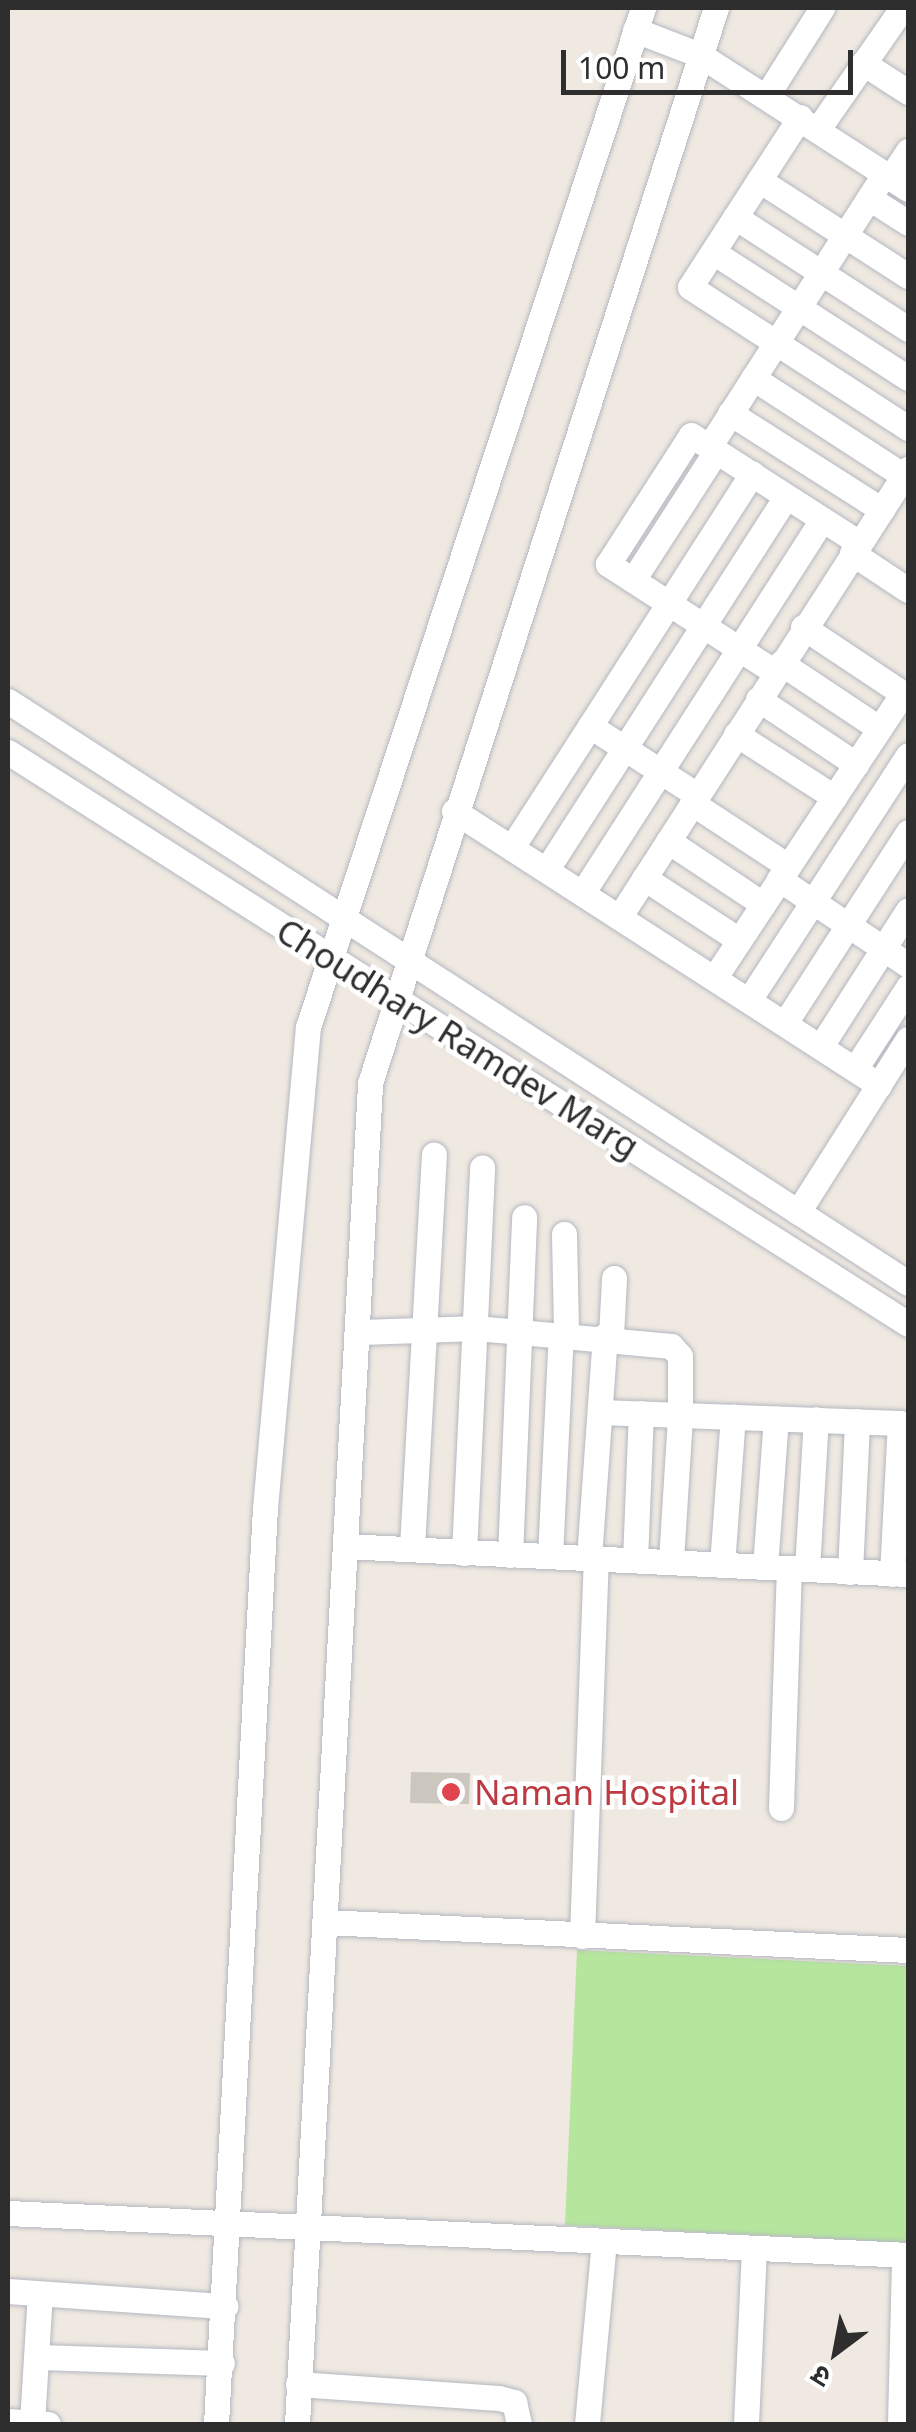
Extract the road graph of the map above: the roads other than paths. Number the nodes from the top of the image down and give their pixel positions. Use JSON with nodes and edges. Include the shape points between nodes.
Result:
{"nodes":[{"id":1,"x":716,"y":8,"type":"edge"},
{"id":2,"x":822,"y":8,"type":"edge"},
{"id":3,"x":903,"y":13,"type":"edge"},
{"id":4,"x":639,"y":19,"type":"edge"},
{"id":5,"x":700,"y":56,"type":"junction"},
{"id":6,"x":864,"y":64,"type":"junction"},
{"id":7,"x":908,"y":92,"type":"edge"},
{"id":8,"x":767,"y":95,"type":"junction"},
{"id":9,"x":809,"y":123,"type":"junction"},
{"id":10,"x":908,"y":151,"type":"edge"},
{"id":11,"x":759,"y":180,"type":"junction"},
{"id":12,"x":895,"y":180,"type":"edge"},
{"id":13,"x":869,"y":198,"type":"junction"},
{"id":14,"x":735,"y":217,"type":"junction"},
{"id":15,"x":908,"y":223,"type":"edge"},
{"id":16,"x":845,"y":235,"type":"junction"},
{"id":17,"x":712,"y":252,"type":"junction"},
{"id":18,"x":821,"y":272,"type":"junction"},
{"id":19,"x":908,"y":276,"type":"edge"},
{"id":20,"x":798,"y":308,"type":"junction"},
{"id":21,"x":908,"y":329,"type":"edge"},
{"id":22,"x":776,"y":342,"type":"junction"},
{"id":23,"x":753,"y":378,"type":"junction"},
{"id":24,"x":908,"y":378,"type":"edge"},
{"id":25,"x":730,"y":413,"type":"junction"},
{"id":26,"x":908,"y":428,"type":"edge"},
{"id":27,"x":712,"y":449,"type":"junction"},
{"id":28,"x":906,"y":473,"type":"edge"},
{"id":29,"x":752,"y":474,"type":"junction"},
{"id":30,"x":786,"y":497,"type":"junction"},
{"id":31,"x":882,"y":510,"type":"junction"},
{"id":32,"x":822,"y":520,"type":"junction"},
{"id":33,"x":856,"y":548,"type":"junction"},
{"id":34,"x":908,"y":588,"type":"edge"},
{"id":35,"x":669,"y":604,"type":"junction"},
{"id":36,"x":703,"y":626,"type":"junction"},
{"id":37,"x":804,"y":628,"type":"junction"},
{"id":38,"x":739,"y":649,"type":"junction"},
{"id":39,"x":778,"y":668,"type":"junction"},
{"id":40,"x":906,"y":695,"type":"edge"},
{"id":41,"x":758,"y":699,"type":"junction"},
{"id":42,"x":8,"y":701,"type":"edge"},
{"id":43,"x":590,"y":726,"type":"junction"},
{"id":44,"x":880,"y":728,"type":"junction"},
{"id":45,"x":736,"y":734,"type":"junction"},
{"id":46,"x":624,"y":748,"type":"junction"},
{"id":47,"x":8,"y":752,"type":"edge"},
{"id":48,"x":908,"y":755,"type":"edge"},
{"id":49,"x":660,"y":771,"type":"junction"},
{"id":50,"x":844,"y":781,"type":"junction"},
{"id":51,"x":694,"y":799,"type":"junction"},
{"id":52,"x":877,"y":804,"type":"junction"},
{"id":53,"x":454,"y":811,"type":"junction"},
{"id":54,"x":908,"y":824,"type":"edge"},
{"id":55,"x":908,"y":832,"type":"edge"},
{"id":56,"x":668,"y":841,"type":"junction"},
{"id":57,"x":512,"y":848,"type":"junction"},
{"id":58,"x":546,"y":869,"type":"junction"},
{"id":59,"x":784,"y":872,"type":"junction"},
{"id":60,"x":644,"y":878,"type":"junction"},
{"id":61,"x":583,"y":892,"type":"junction"},
{"id":62,"x":814,"y":902,"type":"junction"},
{"id":63,"x":763,"y":904,"type":"junction"},
{"id":64,"x":908,"y":910,"type":"edge"},
{"id":65,"x":620,"y":916,"type":"junction"},
{"id":66,"x":344,"y":919,"type":"junction"},
{"id":67,"x":849,"y":924,"type":"junction"},
{"id":68,"x":739,"y":940,"type":"junction"},
{"id":69,"x":884,"y":948,"type":"junction"},
{"id":70,"x":331,"y":957,"type":"junction"},
{"id":71,"x":406,"y":957,"type":"junction"},
{"id":72,"x":908,"y":965,"type":"edge"},
{"id":73,"x":714,"y":977,"type":"junction"},
{"id":74,"x":908,"y":987,"type":"edge"},
{"id":75,"x":395,"y":993,"type":"junction"},
{"id":76,"x":750,"y":1000,"type":"junction"},
{"id":77,"x":785,"y":1023,"type":"junction"},
{"id":78,"x":908,"y":1040,"type":"edge"},
{"id":79,"x":820,"y":1046,"type":"junction"},
{"id":80,"x":855,"y":1069,"type":"junction"},
{"id":81,"x":879,"y":1085,"type":"junction"},
{"id":82,"x":434,"y":1156,"type":"dead end"},
{"id":83,"x":482,"y":1167,"type":"dead end"},
{"id":84,"x":798,"y":1212,"type":"junction"},
{"id":85,"x":524,"y":1218,"type":"dead end"},
{"id":86,"x":564,"y":1234,"type":"dead end"},
{"id":87,"x":614,"y":1278,"type":"dead end"},
{"id":88,"x":908,"y":1283,"type":"edge"},
{"id":89,"x":908,"y":1324,"type":"edge"},
{"id":90,"x":426,"y":1328,"type":"junction"},
{"id":91,"x":477,"y":1328,"type":"junction"},
{"id":92,"x":519,"y":1330,"type":"junction"},
{"id":93,"x":361,"y":1332,"type":"junction"},
{"id":94,"x":564,"y":1333,"type":"junction"},
{"id":95,"x":608,"y":1336,"type":"junction"},
{"id":96,"x":600,"y":1412,"type":"junction"},
{"id":97,"x":641,"y":1413,"type":"junction"},
{"id":98,"x":733,"y":1416,"type":"junction"},
{"id":99,"x":680,"y":1417,"type":"junction"},
{"id":100,"x":776,"y":1418,"type":"junction"},
{"id":101,"x":816,"y":1420,"type":"junction"},
{"id":102,"x":857,"y":1421,"type":"junction"},
{"id":103,"x":904,"y":1426,"type":"edge"},
{"id":104,"x":345,"y":1546,"type":"junction"},
{"id":105,"x":412,"y":1547,"type":"junction"},
{"id":106,"x":464,"y":1553,"type":"junction"},
{"id":107,"x":510,"y":1554,"type":"junction"},
{"id":108,"x":550,"y":1556,"type":"junction"},
{"id":109,"x":593,"y":1558,"type":"junction"},
{"id":110,"x":635,"y":1560,"type":"junction"},
{"id":111,"x":671,"y":1562,"type":"junction"},
{"id":112,"x":722,"y":1565,"type":"junction"},
{"id":113,"x":787,"y":1568,"type":"junction"},
{"id":114,"x":850,"y":1572,"type":"junction"},
{"id":115,"x":900,"y":1574,"type":"edge"},
{"id":116,"x":782,"y":1808,"type":"dead end"},
{"id":117,"x":325,"y":1922,"type":"junction"},
{"id":118,"x":582,"y":1936,"type":"junction"},
{"id":119,"x":908,"y":1950,"type":"edge"},
{"id":120,"x":8,"y":2214,"type":"edge"},
{"id":121,"x":228,"y":2221,"type":"junction"},
{"id":122,"x":306,"y":2225,"type":"junction"},
{"id":123,"x":604,"y":2242,"type":"junction"},
{"id":124,"x":754,"y":2252,"type":"junction"},
{"id":125,"x":906,"y":2255,"type":"edge"},
{"id":126,"x":8,"y":2291,"type":"edge"},
{"id":127,"x":40,"y":2294,"type":"junction"},
{"id":128,"x":225,"y":2306,"type":"junction"},
{"id":129,"x":39,"y":2357,"type":"junction"},
{"id":130,"x":222,"y":2363,"type":"junction"},
{"id":131,"x":298,"y":2384,"type":"junction"},
{"id":132,"x":903,"y":2417,"type":"edge"},
{"id":133,"x":8,"y":2421,"type":"edge"},
{"id":134,"x":32,"y":2423,"type":"edge"},
{"id":135,"x":48,"y":2424,"type":"edge"},
{"id":136,"x":216,"y":2424,"type":"edge"},
{"id":137,"x":297,"y":2424,"type":"edge"},
{"id":138,"x":519,"y":2424,"type":"edge"},
{"id":139,"x":588,"y":2424,"type":"edge"},
{"id":140,"x":746,"y":2424,"type":"edge"}],
"edges":[{"from":1,"to":5,"type":"street"},
{"from":2,"to":8,"type":"street"},
{"from":3,"to":6,"type":"street"},
{"from":4,"to":5,"type":"street"},
{"from":4,"to":66,"type":"street"},
{"from":5,"to":8,"type":"street"},
{"from":5,"to":53,"type":"street"},
{"from":6,"to":7,"type":"street"},
{"from":6,"to":9,"type":"street"},
{"from":8,"to":9,"type":"street"},
{"from":9,"to":11,"type":"street"},
{"from":9,"to":12,"type":"street"},
{"from":10,"to":12,"type":"street"},
{"from":11,"to":14,"type":"street"},
{"from":11,"to":16,"type":"street"},
{"from":12,"to":13,"type":"street"},
{"from":13,"to":15,"type":"street"},
{"from":13,"to":16,"type":"street"},
{"from":14,"to":17,"type":"street"},
{"from":14,"to":18,"type":"street"},
{"from":16,"to":18,"type":"street"},
{"from":16,"to":19,"type":"street"},
{"from":17,"to":20,"type":"street"},
{"from":17,"to":22,"type":"street","via":[[690,287]]},
{"from":18,"to":20,"type":"street"},
{"from":18,"to":21,"type":"street"},
{"from":20,"to":22,"type":"street"},
{"from":20,"to":24,"type":"street"},
{"from":22,"to":23,"type":"street"},
{"from":22,"to":26,"type":"street"},
{"from":23,"to":25,"type":"street"},
{"from":23,"to":28,"type":"street"},
{"from":25,"to":27,"type":"street"},
{"from":25,"to":31,"type":"street"},
{"from":27,"to":29,"type":"street"},
{"from":27,"to":35,"type":"street","via":[[633,580]]},
{"from":28,"to":31,"type":"street"},
{"from":29,"to":30,"type":"street"},
{"from":29,"to":35,"type":"street"},
{"from":30,"to":32,"type":"street"},
{"from":30,"to":36,"type":"street"},
{"from":31,"to":33,"type":"street"},
{"from":32,"to":33,"type":"street"},
{"from":32,"to":38,"type":"street"},
{"from":33,"to":34,"type":"street"},
{"from":33,"to":37,"type":"street"},
{"from":35,"to":36,"type":"street"},
{"from":35,"to":43,"type":"street"},
{"from":36,"to":38,"type":"street"},
{"from":36,"to":46,"type":"street"},
{"from":37,"to":39,"type":"street"},
{"from":37,"to":40,"type":"street"},
{"from":38,"to":39,"type":"street"},
{"from":38,"to":49,"type":"street"},
{"from":39,"to":41,"type":"street"},
{"from":39,"to":44,"type":"street"},
{"from":40,"to":44,"type":"street"},
{"from":41,"to":45,"type":"street"},
{"from":41,"to":50,"type":"street"},
{"from":42,"to":66,"type":"street"},
{"from":43,"to":46,"type":"street"},
{"from":43,"to":57,"type":"street"},
{"from":44,"to":50,"type":"street"},
{"from":45,"to":50,"type":"street"},
{"from":45,"to":51,"type":"street"},
{"from":46,"to":49,"type":"street"},
{"from":46,"to":58,"type":"street"},
{"from":47,"to":70,"type":"street","name":"Choudhary Ramdev Marg"},
{"from":48,"to":52,"type":"street"},
{"from":49,"to":51,"type":"street"},
{"from":49,"to":61,"type":"street"},
{"from":50,"to":52,"type":"street"},
{"from":50,"to":59,"type":"street"},
{"from":51,"to":56,"type":"street"},
{"from":51,"to":59,"type":"street"},
{"from":52,"to":54,"type":"street"},
{"from":52,"to":62,"type":"street"},
{"from":53,"to":57,"type":"street"},
{"from":53,"to":71,"type":"street"},
{"from":55,"to":67,"type":"street"},
{"from":56,"to":60,"type":"street"},
{"from":56,"to":63,"type":"street"},
{"from":57,"to":58,"type":"street"},
{"from":58,"to":61,"type":"street"},
{"from":59,"to":62,"type":"street"},
{"from":59,"to":63,"type":"street"},
{"from":60,"to":65,"type":"street"},
{"from":60,"to":68,"type":"street"},
{"from":61,"to":65,"type":"street"},
{"from":62,"to":67,"type":"street"},
{"from":62,"to":76,"type":"street"},
{"from":63,"to":68,"type":"street"},
{"from":64,"to":69,"type":"street"},
{"from":65,"to":73,"type":"street"},
{"from":66,"to":70,"type":"street"},
{"from":66,"to":71,"type":"street"},
{"from":67,"to":69,"type":"street"},
{"from":67,"to":77,"type":"street"},
{"from":68,"to":73,"type":"street"},
{"from":69,"to":72,"type":"street"},
{"from":69,"to":79,"type":"street"},
{"from":70,"to":75,"type":"street","name":"Choudhary Ramdev Marg"},
{"from":70,"to":121,"type":"street","via":[[308,1027],[264,1508]]},
{"from":71,"to":75,"type":"street"},
{"from":71,"to":84,"type":"street"},
{"from":73,"to":76,"type":"street"},
{"from":74,"to":80,"type":"street"},
{"from":75,"to":89,"type":"street","name":"Choudhary Ramdev Marg"},
{"from":75,"to":93,"type":"street","via":[[370,1083]]},
{"from":76,"to":77,"type":"street"},
{"from":77,"to":79,"type":"street"},
{"from":78,"to":81,"type":"street"},
{"from":79,"to":80,"type":"street"},
{"from":80,"to":81,"type":"street"},
{"from":81,"to":84,"type":"street"},
{"from":82,"to":90,"type":"street"},
{"from":83,"to":91,"type":"street"},
{"from":84,"to":88,"type":"street"},
{"from":85,"to":92,"type":"street"},
{"from":86,"to":94,"type":"street"},
{"from":87,"to":95,"type":"street"},
{"from":90,"to":91,"type":"street"},
{"from":90,"to":93,"type":"street"},
{"from":90,"to":105,"type":"street"},
{"from":91,"to":92,"type":"street"},
{"from":91,"to":106,"type":"street"},
{"from":92,"to":94,"type":"street"},
{"from":92,"to":107,"type":"street"},
{"from":93,"to":104,"type":"street"},
{"from":94,"to":95,"type":"street"},
{"from":94,"to":108,"type":"street"},
{"from":95,"to":96,"type":"street"},
{"from":95,"to":99,"type":"street","via":[[654,1340],[680,1356]]},
{"from":96,"to":97,"type":"street"},
{"from":96,"to":109,"type":"street"},
{"from":97,"to":99,"type":"street"},
{"from":97,"to":110,"type":"street"},
{"from":98,"to":99,"type":"street"},
{"from":98,"to":100,"type":"street"},
{"from":98,"to":112,"type":"street"},
{"from":99,"to":111,"type":"street"},
{"from":100,"to":101,"type":"street"},
{"from":100,"to":113,"type":"street"},
{"from":101,"to":102,"type":"street"},
{"from":101,"to":113,"type":"street"},
{"from":102,"to":103,"type":"street"},
{"from":102,"to":114,"type":"street"},
{"from":103,"to":115,"type":"street"},
{"from":104,"to":105,"type":"street"},
{"from":104,"to":117,"type":"street"},
{"from":105,"to":106,"type":"street"},
{"from":106,"to":107,"type":"street"},
{"from":107,"to":108,"type":"street"},
{"from":108,"to":109,"type":"street"},
{"from":109,"to":110,"type":"street"},
{"from":109,"to":118,"type":"street"},
{"from":110,"to":111,"type":"street"},
{"from":111,"to":112,"type":"street"},
{"from":112,"to":113,"type":"street"},
{"from":113,"to":114,"type":"street"},
{"from":113,"to":116,"type":"street"},
{"from":114,"to":115,"type":"street"},
{"from":117,"to":118,"type":"street"},
{"from":117,"to":122,"type":"street"},
{"from":118,"to":119,"type":"street"},
{"from":120,"to":121,"type":"street"},
{"from":121,"to":122,"type":"street"},
{"from":121,"to":128,"type":"street"},
{"from":122,"to":123,"type":"street"},
{"from":122,"to":131,"type":"street"},
{"from":123,"to":124,"type":"street"},
{"from":123,"to":139,"type":"street"},
{"from":124,"to":125,"type":"street"},
{"from":124,"to":140,"type":"street"},
{"from":125,"to":132,"type":"street"},
{"from":126,"to":127,"type":"street"},
{"from":127,"to":128,"type":"street"},
{"from":127,"to":129,"type":"street"},
{"from":128,"to":130,"type":"street"},
{"from":129,"to":130,"type":"street"},
{"from":129,"to":134,"type":"street"},
{"from":130,"to":136,"type":"street"},
{"from":131,"to":137,"type":"street"},
{"from":131,"to":138,"type":"street","via":[[499,2398],[514,2402]]},
{"from":133,"to":134,"type":"street"},
{"from":134,"to":135,"type":"street"}]}
